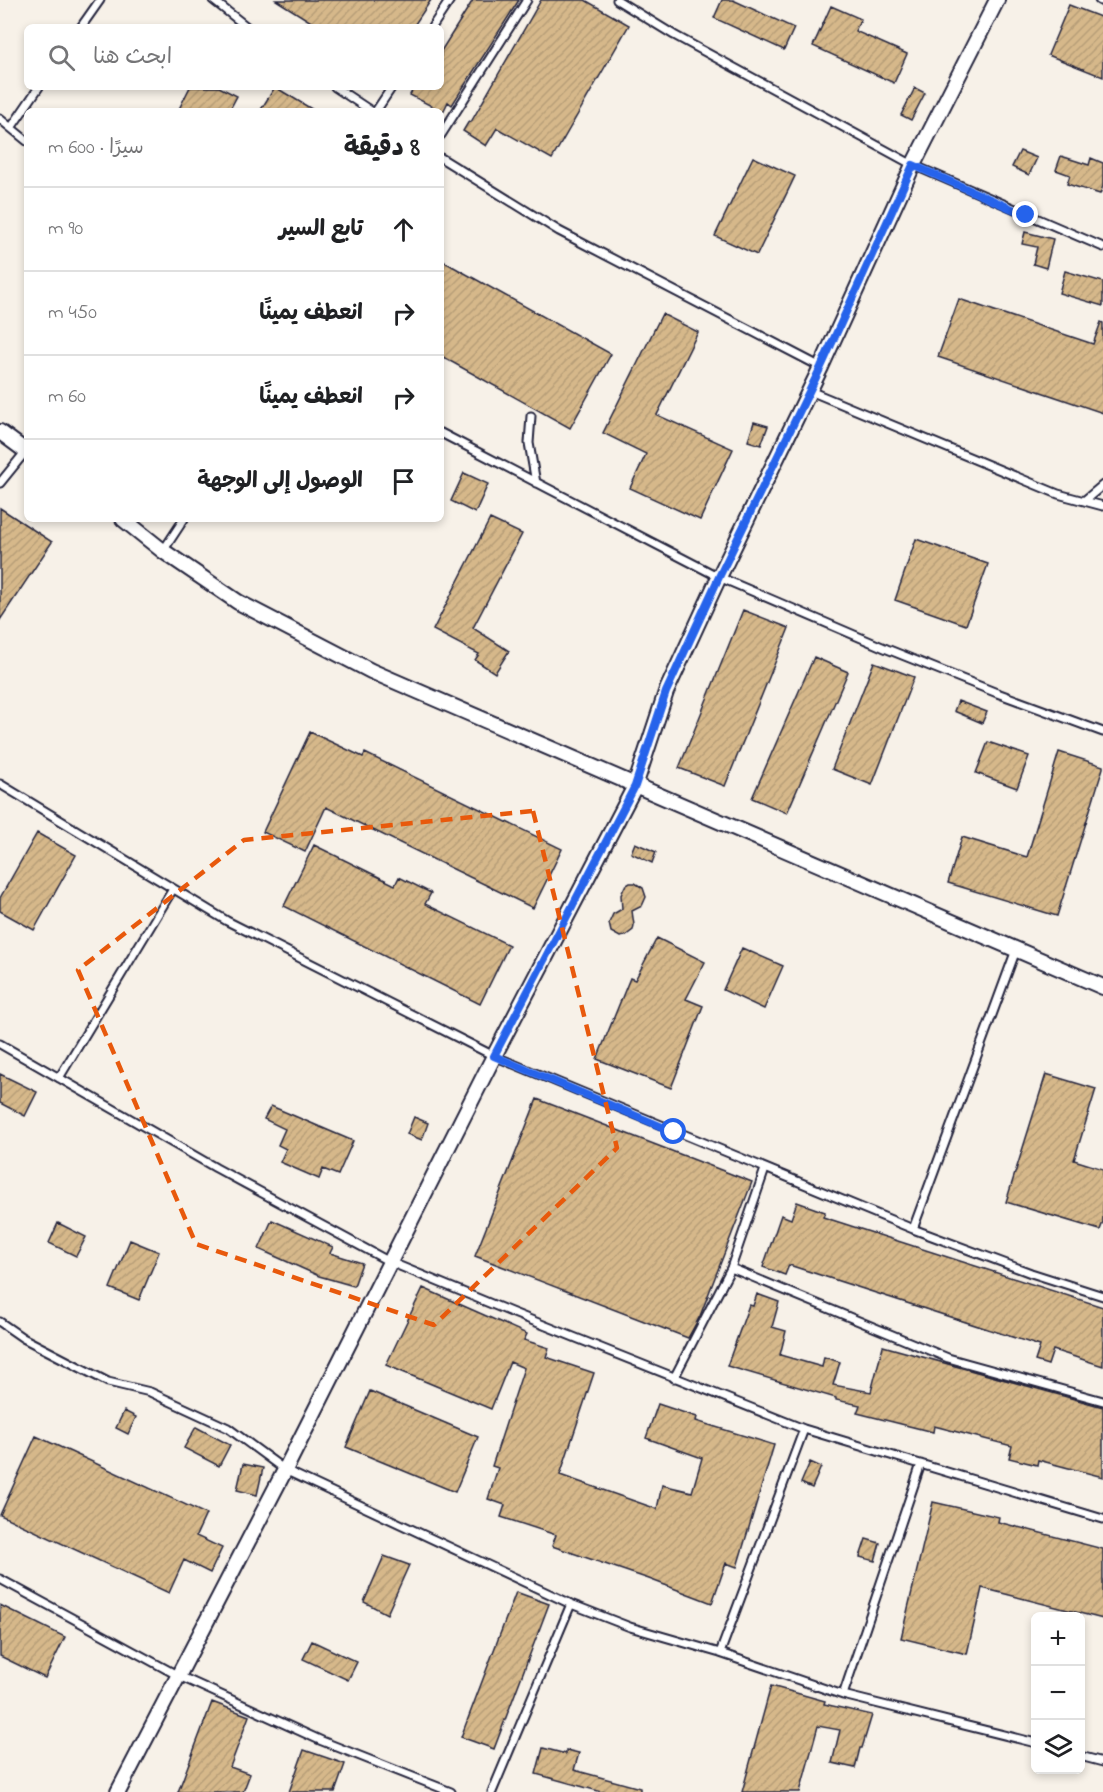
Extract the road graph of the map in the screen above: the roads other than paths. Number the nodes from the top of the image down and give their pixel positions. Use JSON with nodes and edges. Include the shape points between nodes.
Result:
{"nodes":[{"id":1,"x":100,"y":0,"type":"edge"},
{"id":2,"x":213,"y":0,"type":"edge"},
{"id":3,"x":450,"y":0,"type":"edge"},
{"id":4,"x":527,"y":0,"type":"edge"},
{"id":5,"x":616,"y":0,"type":"edge"},
{"id":6,"x":997,"y":0,"type":"edge"},
{"id":7,"x":1099,"y":0,"type":"edge"},
{"id":8,"x":1103,"y":2,"type":"edge"},
{"id":9,"x":83,"y":24,"type":"edge"},
{"id":10,"x":242,"y":24,"type":"edge"},
{"id":11,"x":434,"y":24,"type":"edge"},
{"id":12,"x":37,"y":90,"type":"edge"},
{"id":13,"x":340,"y":90,"type":"edge"},
{"id":14,"x":390,"y":90,"type":"edge"},
{"id":15,"x":25,"y":108,"type":"edge"},
{"id":16,"x":366,"y":108,"type":"edge"},
{"id":17,"x":378,"y":108,"type":"edge"},
{"id":18,"x":24,"y":109,"type":"edge"},
{"id":19,"x":0,"y":119,"type":"edge"},
{"id":20,"x":11,"y":128,"type":"junction"},
{"id":21,"x":444,"y":130,"type":"edge"},
{"id":22,"x":24,"y":139,"type":"edge"},
{"id":23,"x":444,"y":160,"type":"edge"},
{"id":24,"x":913,"y":165,"type":"junction"},
{"id":25,"x":1103,"y":247,"type":"edge"},
{"id":26,"x":821,"y":367,"type":"junction"},
{"id":27,"x":810,"y":390,"type":"junction"},
{"id":28,"x":531,"y":416,"type":"dead end"},
{"id":29,"x":0,"y":432,"type":"edge"},
{"id":30,"x":444,"y":435,"type":"edge"},
{"id":31,"x":24,"y":450,"type":"edge"},
{"id":32,"x":24,"y":454,"type":"edge"},
{"id":33,"x":0,"y":483,"type":"edge"},
{"id":34,"x":536,"y":483,"type":"junction"},
{"id":35,"x":1103,"y":485,"type":"edge"},
{"id":36,"x":1085,"y":500,"type":"junction"},
{"id":37,"x":1103,"y":506,"type":"edge"},
{"id":38,"x":127,"y":522,"type":"edge"},
{"id":39,"x":182,"y":522,"type":"edge"},
{"id":40,"x":163,"y":551,"type":"junction"},
{"id":41,"x":719,"y":577,"type":"junction"},
{"id":42,"x":1103,"y":732,"type":"edge"},
{"id":43,"x":0,"y":784,"type":"edge"},
{"id":44,"x":635,"y":786,"type":"junction"},
{"id":45,"x":173,"y":889,"type":"junction"},
{"id":46,"x":1016,"y":950,"type":"junction"},
{"id":47,"x":1103,"y":987,"type":"edge"},
{"id":48,"x":0,"y":1044,"type":"edge"},
{"id":49,"x":494,"y":1056,"type":"junction"},
{"id":50,"x":59,"y":1078,"type":"junction"},
{"id":51,"x":765,"y":1169,"type":"junction"},
{"id":52,"x":913,"y":1229,"type":"junction"},
{"id":53,"x":390,"y":1262,"type":"junction"},
{"id":54,"x":731,"y":1268,"type":"junction"},
{"id":55,"x":1103,"y":1296,"type":"edge"},
{"id":56,"x":0,"y":1322,"type":"edge"},
{"id":57,"x":674,"y":1378,"type":"junction"},
{"id":58,"x":1103,"y":1401,"type":"edge"},
{"id":59,"x":804,"y":1429,"type":"junction"},
{"id":60,"x":921,"y":1464,"type":"junction"},
{"id":61,"x":285,"y":1470,"type":"junction"},
{"id":62,"x":1103,"y":1520,"type":"edge"},
{"id":63,"x":0,"y":1579,"type":"edge"},
{"id":64,"x":571,"y":1604,"type":"junction"},
{"id":65,"x":720,"y":1653,"type":"junction"},
{"id":66,"x":177,"y":1675,"type":"junction"},
{"id":67,"x":843,"y":1695,"type":"junction"},
{"id":68,"x":1031,"y":1742,"type":"edge"},
{"id":69,"x":1085,"y":1757,"type":"edge"},
{"id":70,"x":1103,"y":1762,"type":"edge"},
{"id":71,"x":118,"y":1792,"type":"edge"},
{"id":72,"x":451,"y":1792,"type":"edge"},
{"id":73,"x":492,"y":1792,"type":"edge"}],
"edges":[{"from":1,"to":9,"type":"lane"},
{"from":2,"to":10,"type":"lane"},
{"from":3,"to":11,"type":"lane"},
{"from":4,"to":21,"type":"lane"},
{"from":5,"to":24,"type":"lane"},
{"from":6,"to":24,"type":"street"},
{"from":7,"to":8,"type":"lane"},
{"from":12,"to":15,"type":"lane"},
{"from":13,"to":16,"type":"lane"},
{"from":14,"to":17,"type":"lane"},
{"from":18,"to":20,"type":"lane"},
{"from":19,"to":20,"type":"lane"},
{"from":20,"to":22,"type":"lane"},
{"from":23,"to":26,"type":"lane","via":[[559,231]]},
{"from":24,"to":25,"type":"lane"},
{"from":24,"to":26,"type":"street"},
{"from":26,"to":27,"type":"street"},
{"from":27,"to":36,"type":"lane","via":[[1058,494]]},
{"from":27,"to":41,"type":"street"},
{"from":28,"to":34,"type":"lane","via":[[529,443]]},
{"from":29,"to":31,"type":"street"},
{"from":30,"to":34,"type":"lane"},
{"from":32,"to":33,"type":"lane"},
{"from":34,"to":41,"type":"lane"},
{"from":35,"to":36,"type":"lane"},
{"from":36,"to":37,"type":"lane"},
{"from":38,"to":40,"type":"street"},
{"from":39,"to":40,"type":"lane"},
{"from":40,"to":44,"type":"street","via":[[238,602],[371,671]]},
{"from":41,"to":42,"type":"lane","via":[[898,654]]},
{"from":41,"to":44,"type":"street","via":[[666,692]]},
{"from":43,"to":45,"type":"lane"},
{"from":44,"to":46,"type":"street"},
{"from":44,"to":49,"type":"street"},
{"from":45,"to":49,"type":"lane","via":[[227,921]]},
{"from":45,"to":50,"type":"lane"},
{"from":46,"to":47,"type":"street"},
{"from":46,"to":52,"type":"lane"},
{"from":48,"to":50,"type":"lane"},
{"from":49,"to":51,"type":"lane"},
{"from":49,"to":53,"type":"street"},
{"from":50,"to":53,"type":"lane"},
{"from":51,"to":52,"type":"lane"},
{"from":51,"to":54,"type":"lane"},
{"from":52,"to":55,"type":"lane"},
{"from":53,"to":57,"type":"lane"},
{"from":53,"to":61,"type":"street"},
{"from":54,"to":57,"type":"lane"},
{"from":54,"to":58,"type":"lane","via":[[948,1358]]},
{"from":56,"to":61,"type":"lane","via":[[108,1382],[150,1392],[228,1428]]},
{"from":57,"to":59,"type":"lane"},
{"from":59,"to":60,"type":"lane"},
{"from":59,"to":65,"type":"lane"},
{"from":60,"to":62,"type":"lane"},
{"from":60,"to":67,"type":"lane"},
{"from":61,"to":64,"type":"lane"},
{"from":61,"to":66,"type":"street"},
{"from":63,"to":66,"type":"lane"},
{"from":64,"to":65,"type":"lane","via":[[630,1627]]},
{"from":64,"to":73,"type":"lane"},
{"from":65,"to":67,"type":"lane"},
{"from":66,"to":71,"type":"street"},
{"from":66,"to":72,"type":"lane","via":[[322,1741]]},
{"from":67,"to":68,"type":"lane"},
{"from":69,"to":70,"type":"lane"}]}
